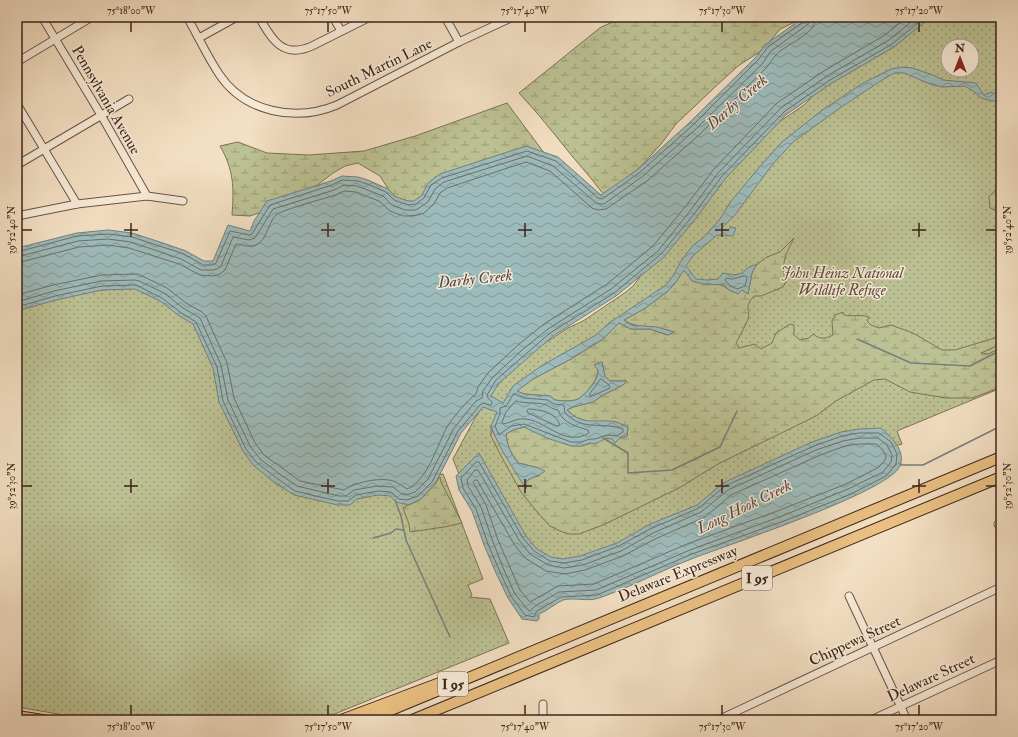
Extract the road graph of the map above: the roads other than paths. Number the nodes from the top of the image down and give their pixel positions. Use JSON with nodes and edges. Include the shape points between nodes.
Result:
{"nodes":[{"id":1,"x":42,"y":17,"type":"edge"},
{"id":2,"x":92,"y":17,"type":"edge"},
{"id":3,"x":187,"y":17,"type":"edge"},
{"id":4,"x":236,"y":17,"type":"edge"},
{"id":5,"x":259,"y":17,"type":"edge"},
{"id":6,"x":333,"y":17,"type":"edge"},
{"id":7,"x":370,"y":17,"type":"edge"},
{"id":8,"x":445,"y":17,"type":"edge"},
{"id":9,"x":513,"y":17,"type":"edge"},
{"id":10,"x":341,"y":31,"type":"junction"},
{"id":11,"x":55,"y":38,"type":"junction"},
{"id":12,"x":199,"y":38,"type":"junction"},
{"id":13,"x":459,"y":42,"type":"junction"},
{"id":14,"x":17,"y":62,"type":"edge"},
{"id":15,"x":129,"y":99,"type":"dead end"},
{"id":16,"x":17,"y":104,"type":"edge"},
{"id":17,"x":101,"y":115,"type":"junction"},
{"id":18,"x":44,"y":149,"type":"junction"},
{"id":19,"x":17,"y":165,"type":"edge"},
{"id":20,"x":147,"y":196,"type":"junction"},
{"id":21,"x":183,"y":201,"type":"dead end"},
{"id":22,"x":77,"y":204,"type":"junction"},
{"id":23,"x":18,"y":214,"type":"edge"},
{"id":24,"x":1001,"y":457,"type":"edge"},
{"id":25,"x":1001,"y":477,"type":"edge"},
{"id":26,"x":1001,"y":587,"type":"edge"},
{"id":27,"x":849,"y":596,"type":"dead end"},
{"id":28,"x":872,"y":647,"type":"junction"},
{"id":29,"x":539,"y":648,"type":"junction"},
{"id":30,"x":1001,"y":660,"type":"edge"},
{"id":31,"x":513,"y":679,"type":"junction"},
{"id":32,"x":543,"y":704,"type":"dead end"},
{"id":33,"x":900,"y":707,"type":"junction"},
{"id":34,"x":17,"y":716,"type":"edge"},
{"id":35,"x":720,"y":719,"type":"edge"},
{"id":36,"x":43,"y":720,"type":"edge"},
{"id":37,"x":341,"y":720,"type":"edge"},
{"id":38,"x":367,"y":720,"type":"edge"},
{"id":39,"x":412,"y":720,"type":"edge"},
{"id":40,"x":429,"y":720,"type":"edge"},
{"id":41,"x":543,"y":720,"type":"edge"},
{"id":42,"x":871,"y":720,"type":"edge"},
{"id":43,"x":907,"y":720,"type":"edge"}],
"edges":[{"from":1,"to":11,"type":"street","name":"Pennsylvania Avenue"},
{"from":2,"to":11,"type":"street"},
{"from":3,"to":12,"type":"street","name":"South Martin Lane"},
{"from":4,"to":12,"type":"street"},
{"from":5,"to":10,"type":"street","via":[[274,41],[290,50],[306,49]]},
{"from":6,"to":10,"type":"street"},
{"from":7,"to":10,"type":"street"},
{"from":8,"to":13,"type":"street"},
{"from":9,"to":13,"type":"street","name":"South Martin Lane"},
{"from":11,"to":14,"type":"street"},
{"from":11,"to":17,"type":"street","name":"Pennsylvania Avenue"},
{"from":12,"to":13,"type":"street","name":"South Martin Lane","via":[[219,74],[238,94],[268,110],[294,114],[337,105]]},
{"from":15,"to":17,"type":"street"},
{"from":16,"to":18,"type":"street"},
{"from":17,"to":18,"type":"street"},
{"from":17,"to":20,"type":"street","name":"Pennsylvania Avenue"},
{"from":18,"to":19,"type":"street"},
{"from":18,"to":22,"type":"street"},
{"from":20,"to":21,"type":"street"},
{"from":20,"to":22,"type":"street"},
{"from":22,"to":23,"type":"street"},
{"from":24,"to":29,"type":"highway","name":"Delaware Expressway","number":"I 95"},
{"from":25,"to":31,"type":"highway","number":"I 95"},
{"from":26,"to":28,"type":"street","name":"Chippewa Street"},
{"from":27,"to":28,"type":"street"},
{"from":28,"to":33,"type":"street"},
{"from":28,"to":35,"type":"street","name":"Chippewa Street"},
{"from":29,"to":37,"type":"highway"},
{"from":29,"to":38,"type":"highway","name":"Delaware Expressway","number":"I 95"},
{"from":30,"to":33,"type":"street","name":"Delaware Street"},
{"from":31,"to":39,"type":"highway","number":"I 95"},
{"from":31,"to":40,"type":"highway"},
{"from":32,"to":41,"type":"street"},
{"from":33,"to":42,"type":"street","name":"Delaware Street"},
{"from":33,"to":43,"type":"street"},
{"from":34,"to":36,"type":"highway"}]}
